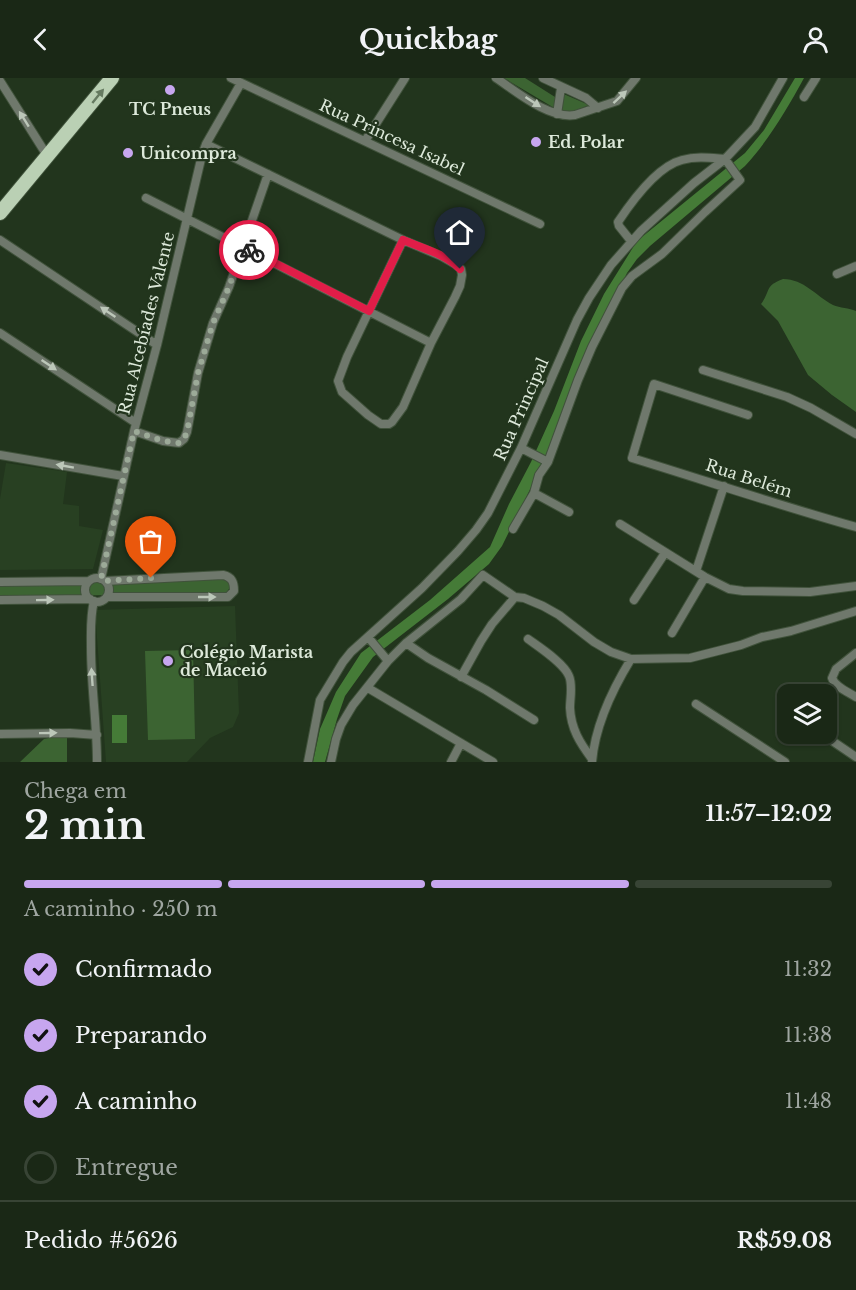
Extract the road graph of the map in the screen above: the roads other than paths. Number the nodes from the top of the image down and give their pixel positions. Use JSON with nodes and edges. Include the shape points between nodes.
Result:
{"nodes":[{"id":1,"x":112,"y":78,"type":"edge"},
{"id":2,"x":231,"y":78,"type":"edge"},
{"id":3,"x":405,"y":78,"type":"edge"},
{"id":4,"x":495,"y":78,"type":"edge"},
{"id":5,"x":543,"y":78,"type":"edge"},
{"id":6,"x":636,"y":78,"type":"edge"},
{"id":7,"x":783,"y":78,"type":"edge"},
{"id":8,"x":816,"y":78,"type":"edge"},
{"id":9,"x":0,"y":81,"type":"edge"},
{"id":10,"x":241,"y":83,"type":"junction"},
{"id":11,"x":561,"y":88,"type":"junction"},
{"id":12,"x":804,"y":97,"type":"dead end"},
{"id":13,"x":598,"y":108,"type":"junction"},
{"id":14,"x":556,"y":114,"type":"junction"},
{"id":15,"x":365,"y":141,"type":"junction"},
{"id":16,"x":206,"y":144,"type":"junction"},
{"id":17,"x":48,"y":157,"type":"junction"},
{"id":18,"x":726,"y":161,"type":"junction"},
{"id":19,"x":268,"y":174,"type":"junction"},
{"id":20,"x":146,"y":198,"type":"dead end"},
{"id":21,"x":0,"y":213,"type":"edge"},
{"id":22,"x":188,"y":219,"type":"junction"},
{"id":23,"x":540,"y":224,"type":"dead end"},
{"id":24,"x":0,"y":240,"type":"edge"},
{"id":25,"x":403,"y":240,"type":"junction"},
{"id":26,"x":631,"y":241,"type":"junction"},
{"id":27,"x":243,"y":247,"type":"junction"},
{"id":28,"x":856,"y":266,"type":"edge"},
{"id":29,"x":837,"y":274,"type":"dead end"},
{"id":30,"x":369,"y":311,"type":"junction"},
{"id":31,"x":0,"y":333,"type":"edge"},
{"id":32,"x":431,"y":343,"type":"junction"},
{"id":33,"x":157,"y":345,"type":"junction"},
{"id":34,"x":702,"y":370,"type":"dead end"},
{"id":35,"x":747,"y":415,"type":"dead end"},
{"id":36,"x":135,"y":427,"type":"junction"},
{"id":37,"x":856,"y":434,"type":"edge"},
{"id":38,"x":521,"y":448,"type":"junction"},
{"id":39,"x":0,"y":455,"type":"edge"},
{"id":40,"x":547,"y":461,"type":"junction"},
{"id":41,"x":123,"y":476,"type":"junction"},
{"id":42,"x":724,"y":486,"type":"junction"},
{"id":43,"x":534,"y":493,"type":"junction"},
{"id":44,"x":569,"y":512,"type":"dead end"},
{"id":45,"x":620,"y":524,"type":"dead end"},
{"id":46,"x":856,"y":527,"type":"edge"},
{"id":47,"x":513,"y":529,"type":"dead end"},
{"id":48,"x":664,"y":553,"type":"junction"},
{"id":49,"x":696,"y":571,"type":"junction"},
{"id":50,"x":705,"y":577,"type":"junction"},
{"id":51,"x":103,"y":580,"type":"junction"},
{"id":52,"x":89,"y":581,"type":"junction"},
{"id":53,"x":0,"y":582,"type":"edge"},
{"id":54,"x":856,"y":586,"type":"edge"},
{"id":55,"x":106,"y":597,"type":"junction"},
{"id":56,"x":515,"y":597,"type":"junction"},
{"id":57,"x":0,"y":600,"type":"edge"},
{"id":58,"x":92,"y":600,"type":"junction"},
{"id":59,"x":634,"y":600,"type":"dead end"},
{"id":60,"x":856,"y":611,"type":"edge"},
{"id":61,"x":672,"y":633,"type":"dead end"},
{"id":62,"x":370,"y":639,"type":"junction"},
{"id":63,"x":528,"y":639,"type":"dead end"},
{"id":64,"x":406,"y":643,"type":"junction"},
{"id":65,"x":856,"y":653,"type":"edge"},
{"id":66,"x":631,"y":659,"type":"junction"},
{"id":67,"x":388,"y":661,"type":"junction"},
{"id":68,"x":461,"y":677,"type":"junction"},
{"id":69,"x":368,"y":688,"type":"junction"},
{"id":70,"x":856,"y":697,"type":"edge"},
{"id":71,"x":696,"y":704,"type":"dead end"},
{"id":72,"x":534,"y":720,"type":"dead end"},
{"id":73,"x":0,"y":734,"type":"edge"},
{"id":74,"x":97,"y":735,"type":"junction"},
{"id":75,"x":461,"y":743,"type":"junction"},
{"id":76,"x":837,"y":744,"type":"edge"},
{"id":77,"x":856,"y":757,"type":"edge"},
{"id":78,"x":592,"y":760,"type":"edge"},
{"id":79,"x":334,"y":761,"type":"edge"},
{"id":80,"x":97,"y":762,"type":"edge"},
{"id":81,"x":308,"y":762,"type":"edge"},
{"id":82,"x":451,"y":762,"type":"edge"},
{"id":83,"x":493,"y":762,"type":"edge"},
{"id":84,"x":785,"y":762,"type":"edge"}],
"edges":[{"from":17,"to":1,"type":"highway","one_way":true},
{"from":2,"to":10,"type":"street","name":"Rua Princesa Isabel"},
{"from":3,"to":15,"type":"street"},
{"from":4,"to":14,"type":"street","one_way":true},
{"from":5,"to":11,"type":"street"},
{"from":13,"to":6,"type":"street","one_way":true,"via":[[617,101]]},
{"from":7,"to":18,"type":"street","name":"Rua Principal","via":[[755,127]]},
{"from":8,"to":12,"type":"street"},
{"from":17,"to":9,"type":"street","one_way":true},
{"from":10,"to":15,"type":"street","name":"Rua Princesa Isabel"},
{"from":10,"to":16,"type":"street","name":"Rua Alcebíades Valente"},
{"from":11,"to":13,"type":"street"},
{"from":11,"to":14,"type":"street"},
{"from":13,"to":14,"type":"street","via":[[568,116]]},
{"from":15,"to":23,"type":"street","name":"Rua Princesa Isabel"},
{"from":16,"to":19,"type":"street"},
{"from":16,"to":22,"type":"street","name":"Rua Alcebíades Valente"},
{"from":17,"to":21,"type":"highway"},
{"from":18,"to":26,"type":"street","name":"Rua Principal","via":[[667,206]]},
{"from":18,"to":26,"type":"street","via":[[705,157],[681,160],[650,181],[618,222]]},
{"from":18,"to":40,"type":"street","via":[[738,178],[622,288],[592,346]]},
{"from":19,"to":25,"type":"street"},
{"from":19,"to":27,"type":"street"},
{"from":20,"to":22,"type":"street"},
{"from":22,"to":27,"type":"street"},
{"from":22,"to":33,"type":"street","name":"Rua Alcebíades Valente"},
{"from":33,"to":24,"type":"street","one_way":true},
{"from":25,"to":30,"type":"street"},
{"from":25,"to":32,"type":"street","via":[[455,264],[462,274],[460,286]]},
{"from":26,"to":38,"type":"street","name":"Rua Principal","via":[[577,320]]},
{"from":27,"to":30,"type":"street"},
{"from":27,"to":36,"type":"street","via":[[213,323],[184,439],[179,443],[163,441]]},
{"from":28,"to":29,"type":"street"},
{"from":30,"to":32,"type":"street"},
{"from":30,"to":32,"type":"street","via":[[338,384],[342,392],[381,424],[392,422],[403,407]]},
{"from":31,"to":36,"type":"street","one_way":true},
{"from":33,"to":36,"type":"street","name":"Rua Alcebíades Valente"},
{"from":34,"to":37,"type":"street","via":[[787,397]]},
{"from":35,"to":42,"type":"street","name":"Rua Belém","via":[[654,384],[632,458]]},
{"from":36,"to":41,"type":"street","name":"Rua Alcebíades Valente"},
{"from":38,"to":40,"type":"street"},
{"from":38,"to":62,"type":"street","name":"Rua Principal","via":[[476,530]]},
{"from":41,"to":39,"type":"street","one_way":true},
{"from":40,"to":43,"type":"street"},
{"from":41,"to":51,"type":"street","name":"Rua Alcebíades Valente"},
{"from":42,"to":46,"type":"street","name":"Rua Belém"},
{"from":42,"to":49,"type":"street"},
{"from":43,"to":44,"type":"street"},
{"from":43,"to":47,"type":"street"},
{"from":45,"to":48,"type":"street"},
{"from":48,"to":49,"type":"street"},
{"from":48,"to":59,"type":"street"},
{"from":49,"to":50,"type":"street"},
{"from":50,"to":54,"type":"street","via":[[743,591],[810,592]]},
{"from":50,"to":61,"type":"street"},
{"from":51,"to":52,"type":"street"},
{"from":51,"to":55,"type":"street","via":[[109,588]]},
{"from":55,"to":51,"type":"street","one_way":true,"via":[[228,597],[234,584],[223,575]]},
{"from":52,"to":53,"type":"street"},
{"from":52,"to":58,"type":"street","via":[[85,587]]},
{"from":55,"to":58,"type":"street"},
{"from":56,"to":64,"type":"street","via":[[483,575],[461,599]]},
{"from":56,"to":66,"type":"street","via":[[543,606],[594,642]]},
{"from":56,"to":68,"type":"street","via":[[487,632]]},
{"from":57,"to":58,"type":"street","one_way":true},
{"from":74,"to":58,"type":"street","one_way":true,"via":[[91,670]]},
{"from":60,"to":66,"type":"street","via":[[719,652],[690,658]]},
{"from":62,"to":67,"type":"street"},
{"from":62,"to":81,"type":"street","name":"Rua Principal","via":[[351,652],[323,693]]},
{"from":63,"to":78,"type":"street","via":[[570,677],[570,709],[576,736]]},
{"from":64,"to":67,"type":"street"},
{"from":64,"to":68,"type":"street"},
{"from":65,"to":70,"type":"street","via":[[836,669],[832,678],[836,685]]},
{"from":66,"to":78,"type":"street","via":[[608,701]]},
{"from":67,"to":69,"type":"street"},
{"from":68,"to":72,"type":"street"},
{"from":69,"to":75,"type":"street"},
{"from":69,"to":79,"type":"street","via":[[341,726]]},
{"from":71,"to":84,"type":"street"},
{"from":73,"to":74,"type":"street","one_way":true},
{"from":74,"to":80,"type":"street"},
{"from":75,"to":82,"type":"street"},
{"from":75,"to":83,"type":"street"},
{"from":76,"to":77,"type":"street"}]}
